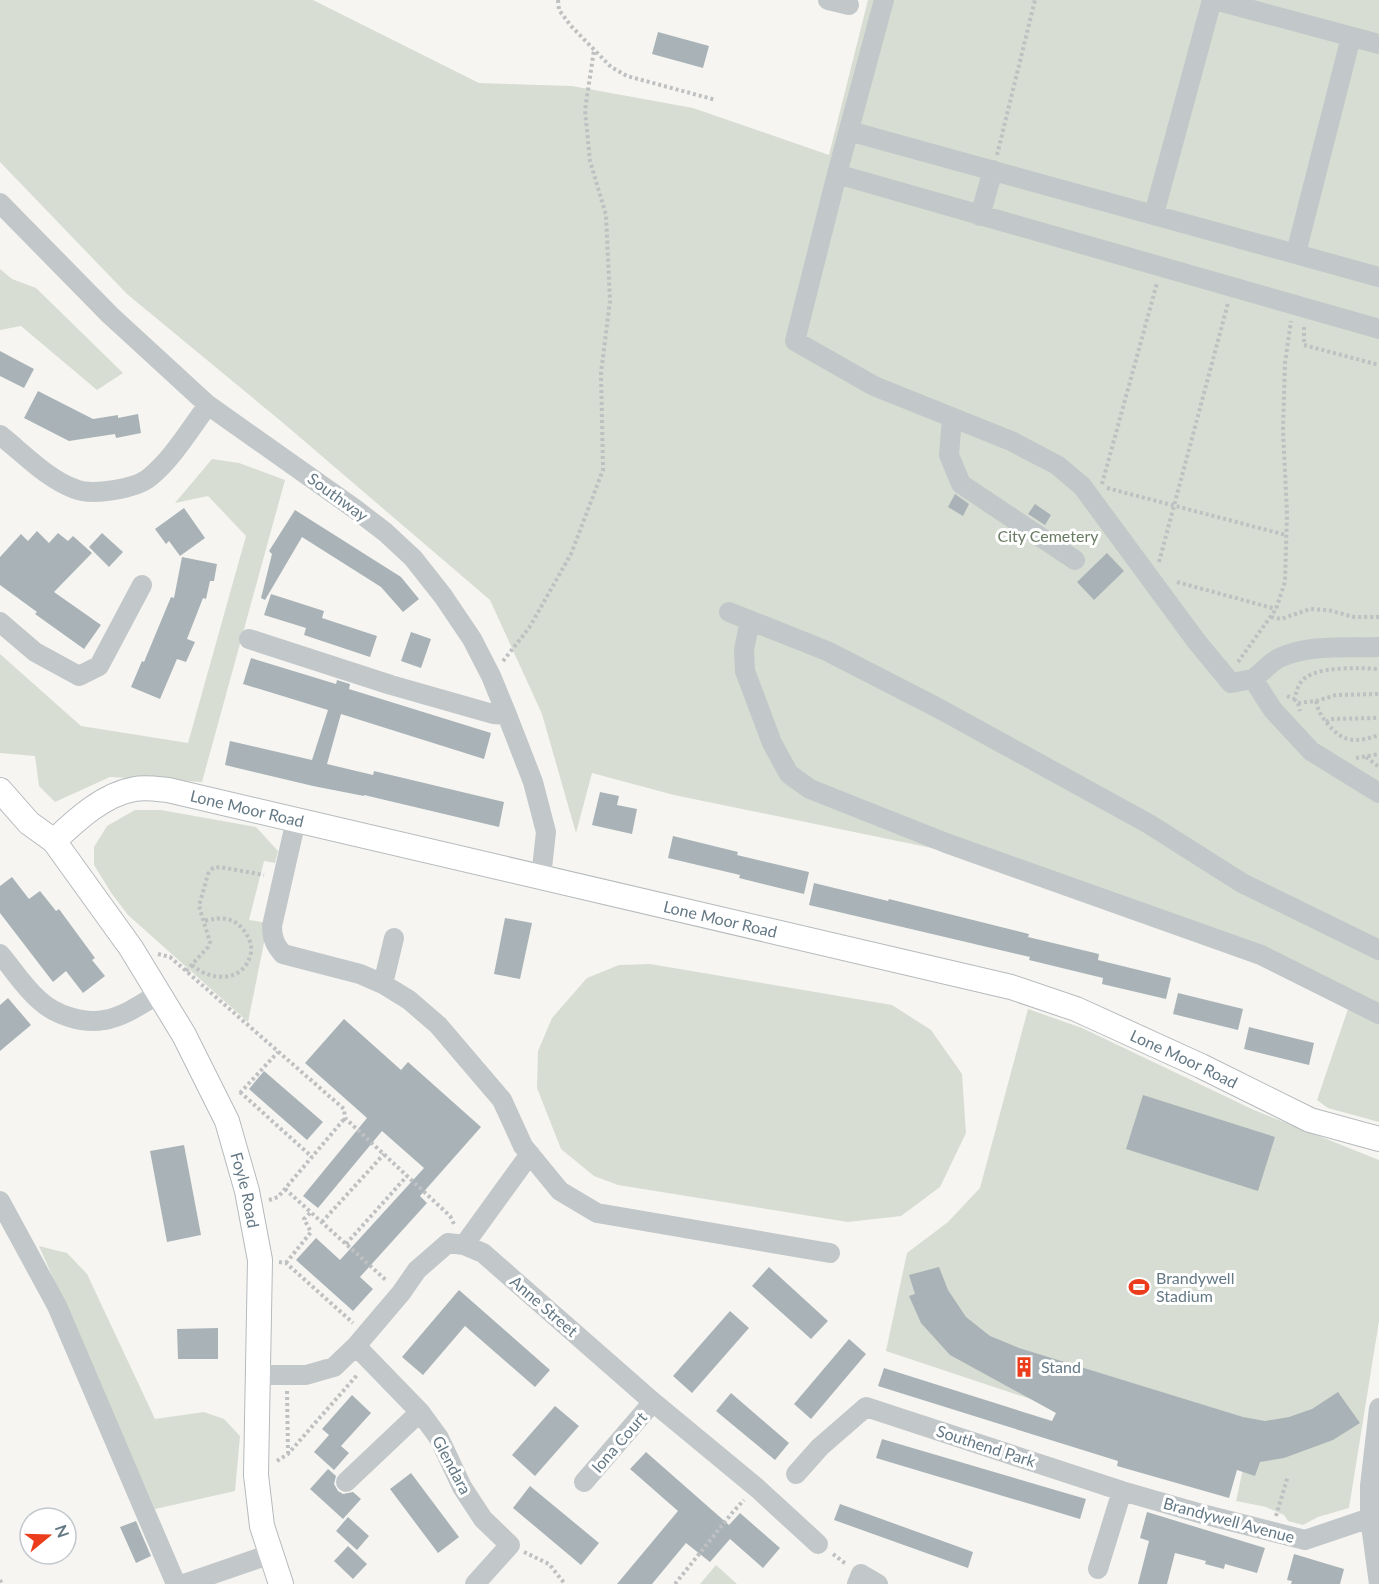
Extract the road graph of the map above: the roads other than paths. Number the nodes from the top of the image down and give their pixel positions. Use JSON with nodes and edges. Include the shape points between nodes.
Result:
{"nodes":[{"id":1,"x":828,"y":0,"type":"edge"},
{"id":2,"x":884,"y":0,"type":"edge"},
{"id":3,"x":1213,"y":0,"type":"edge"},
{"id":4,"x":849,"y":5,"type":"dead end"},
{"id":5,"x":1351,"y":38,"type":"junction"},
{"id":6,"x":1379,"y":44,"type":"edge"},
{"id":7,"x":849,"y":131,"type":"junction"},
{"id":8,"x":993,"y":170,"type":"junction"},
{"id":9,"x":837,"y":174,"type":"junction"},
{"id":10,"x":0,"y":203,"type":"edge"},
{"id":11,"x":1155,"y":214,"type":"junction"},
{"id":12,"x":980,"y":216,"type":"junction"},
{"id":13,"x":1296,"y":253,"type":"junction"},
{"id":14,"x":1379,"y":277,"type":"edge"},
{"id":15,"x":1379,"y":328,"type":"edge"},
{"id":16,"x":208,"y":405,"type":"junction"},
{"id":17,"x":952,"y":418,"type":"junction"},
{"id":18,"x":0,"y":435,"type":"edge"},
{"id":19,"x":1075,"y":560,"type":"dead end"},
{"id":20,"x":142,"y":585,"type":"dead end"},
{"id":21,"x":729,"y":612,"type":"dead end"},
{"id":22,"x":750,"y":620,"type":"junction"},
{"id":23,"x":0,"y":622,"type":"edge"},
{"id":24,"x":249,"y":639,"type":"dead end"},
{"id":25,"x":1379,"y":647,"type":"edge"},
{"id":26,"x":1252,"y":678,"type":"junction"},
{"id":27,"x":507,"y":715,"type":"junction"},
{"id":28,"x":0,"y":790,"type":"edge"},
{"id":29,"x":1379,"y":793,"type":"edge"},
{"id":30,"x":297,"y":819,"type":"junction"},
{"id":31,"x":54,"y":842,"type":"junction"},
{"id":32,"x":540,"y":877,"type":"junction"},
{"id":33,"x":394,"y":938,"type":"dead end"},
{"id":34,"x":1379,"y":950,"type":"edge"},
{"id":35,"x":0,"y":954,"type":"edge"},
{"id":36,"x":7,"y":976,"type":"edge"},
{"id":37,"x":382,"y":984,"type":"junction"},
{"id":38,"x":159,"y":994,"type":"junction"},
{"id":39,"x":1379,"y":1014,"type":"edge"},
{"id":40,"x":1379,"y":1139,"type":"edge"},
{"id":41,"x":530,"y":1154,"type":"junction"},
{"id":42,"x":0,"y":1201,"type":"edge"},
{"id":43,"x":464,"y":1245,"type":"junction"},
{"id":44,"x":830,"y":1253,"type":"dead end"},
{"id":45,"x":361,"y":1340,"type":"junction"},
{"id":46,"x":259,"y":1375,"type":"junction"},
{"id":47,"x":653,"y":1402,"type":"junction"},
{"id":48,"x":1379,"y":1407,"type":"edge"},
{"id":49,"x":420,"y":1412,"type":"junction"},
{"id":50,"x":1377,"y":1437,"type":"edge"},
{"id":51,"x":796,"y":1474,"type":"dead end"},
{"id":52,"x":346,"y":1482,"type":"dead end"},
{"id":53,"x":584,"y":1482,"type":"dead end"},
{"id":54,"x":1122,"y":1491,"type":"junction"},
{"id":55,"x":1370,"y":1518,"type":"junction"},
{"id":56,"x":818,"y":1544,"type":"road end"},
{"id":57,"x":271,"y":1554,"type":"junction"},
{"id":58,"x":1098,"y":1569,"type":"dead end"},
{"id":59,"x":176,"y":1584,"type":"edge"},
{"id":60,"x":184,"y":1584,"type":"edge"},
{"id":61,"x":281,"y":1584,"type":"edge"},
{"id":62,"x":475,"y":1584,"type":"edge"},
{"id":63,"x":1379,"y":1584,"type":"edge"}],
"edges":[{"from":1,"to":4,"type":"street"},
{"from":2,"to":7,"type":"street"},
{"from":3,"to":5,"type":"street"},
{"from":3,"to":11,"type":"street"},
{"from":5,"to":6,"type":"street"},
{"from":5,"to":13,"type":"street"},
{"from":7,"to":8,"type":"street"},
{"from":7,"to":9,"type":"street"},
{"from":8,"to":11,"type":"street"},
{"from":8,"to":12,"type":"street"},
{"from":9,"to":12,"type":"street"},
{"from":9,"to":17,"type":"street","via":[[795,341],[874,386]]},
{"from":10,"to":16,"type":"street","name":"Southway","via":[[110,315]]},
{"from":11,"to":13,"type":"street"},
{"from":12,"to":15,"type":"street"},
{"from":13,"to":14,"type":"street"},
{"from":16,"to":18,"type":"street","via":[[149,479],[118,490],[75,490]]},
{"from":16,"to":27,"type":"street","name":"Southway","via":[[355,509],[413,558],[466,631]]},
{"from":17,"to":19,"type":"street","via":[[949,455],[961,484]]},
{"from":17,"to":26,"type":"street","via":[[1011,441],[1057,465],[1082,486],[1231,683]]},
{"from":20,"to":23,"type":"street","via":[[99,666],[79,676],[35,652]]},
{"from":21,"to":22,"type":"street"},
{"from":22,"to":34,"type":"street","via":[[827,651],[938,708],[1149,824],[1242,883]]},
{"from":22,"to":39,"type":"street","via":[[744,650],[745,671],[772,743],[789,774],[810,789],[946,843],[1261,955]]},
{"from":24,"to":27,"type":"street","via":[[403,688]]},
{"from":25,"to":26,"type":"street","via":[[1295,652],[1277,659]]},
{"from":26,"to":29,"type":"street","via":[[1273,710],[1311,751]]},
{"from":27,"to":32,"type":"street","name":"Southway","via":[[533,782],[546,832]]},
{"from":28,"to":31,"type":"main road","name":"Foyle Road","via":[[29,824]]},
{"from":30,"to":31,"type":"main road","name":"Lone Moor Road","via":[[168,790],[136,788],[101,803]]},
{"from":30,"to":32,"type":"main road","name":"Lone Moor Road"},
{"from":30,"to":37,"type":"street","via":[[272,926],[275,945],[283,954],[360,974]]},
{"from":31,"to":38,"type":"main road","name":"Foyle Road","via":[[131,948]]},
{"from":32,"to":40,"type":"main road","name":"Lone Moor Road","via":[[1011,987],[1076,1009],[1310,1120]]},
{"from":33,"to":37,"type":"street"},
{"from":35,"to":36,"type":"street"},
{"from":36,"to":38,"type":"street","via":[[40,1001],[85,1022],[106,1020]]},
{"from":37,"to":41,"type":"street","via":[[431,1018],[467,1057],[502,1100]]},
{"from":38,"to":46,"type":"main road","name":"Foyle Road","via":[[227,1121],[250,1206],[260,1260]]},
{"from":41,"to":43,"type":"street"},
{"from":41,"to":44,"type":"street","via":[[560,1191],[597,1213]]},
{"from":42,"to":59,"type":"street","via":[[57,1306]]},
{"from":43,"to":45,"type":"street","via":[[448,1243],[417,1270]]},
{"from":43,"to":47,"type":"street","name":"Anne Street","via":[[483,1253]]},
{"from":45,"to":46,"type":"street","via":[[334,1367],[306,1375]]},
{"from":45,"to":49,"type":"street","name":"Glendara","via":[[370,1360]]},
{"from":46,"to":57,"type":"main road","name":"Foyle Road","via":[[256,1475],[262,1526]]},
{"from":47,"to":53,"type":"street","name":"Iona Court"},
{"from":47,"to":56,"type":"street","name":"Anne Street"},
{"from":48,"to":50,"type":"street"},
{"from":49,"to":52,"type":"street"},
{"from":49,"to":62,"type":"street","name":"Glendara","via":[[439,1438],[462,1487],[483,1519],[510,1545]]},
{"from":50,"to":55,"type":"street"},
{"from":51,"to":54,"type":"street","name":"Southend Park","via":[[866,1407]]},
{"from":54,"to":55,"type":"street","name":"Brandywell Avenue","via":[[1305,1540]]},
{"from":54,"to":58,"type":"street"},
{"from":55,"to":63,"type":"street"},
{"from":57,"to":60,"type":"street"},
{"from":57,"to":61,"type":"main road","name":"Foyle Road"}]}
